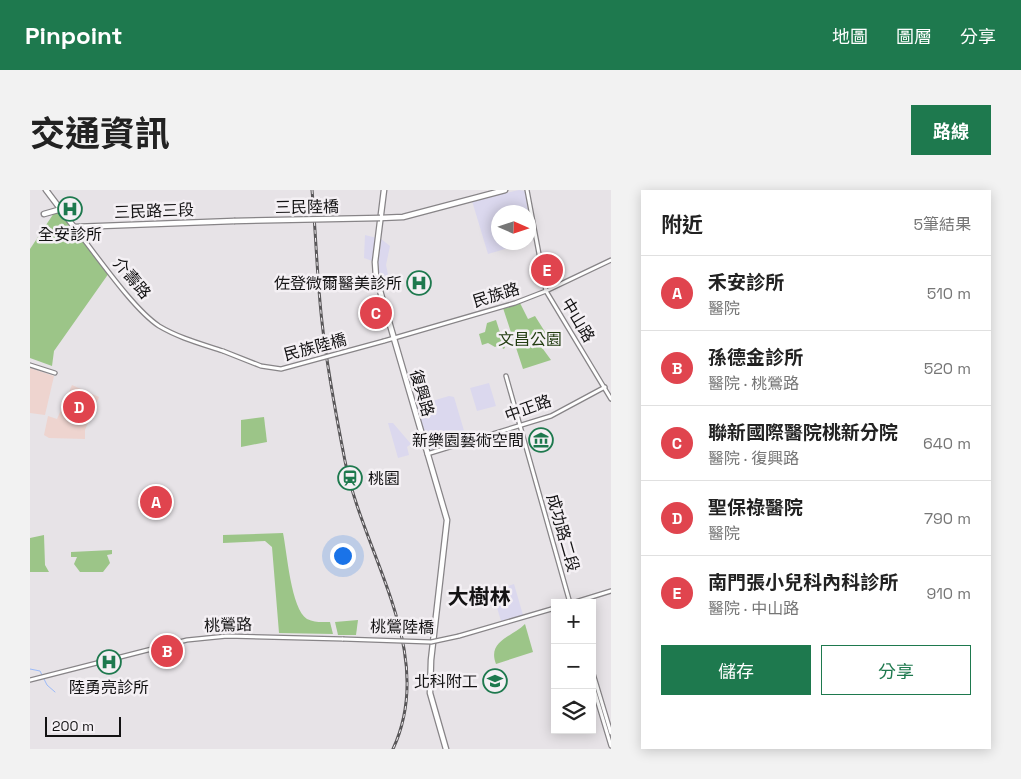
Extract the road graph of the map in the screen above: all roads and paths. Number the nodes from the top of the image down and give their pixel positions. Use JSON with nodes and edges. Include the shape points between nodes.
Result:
{"nodes":[{"id":1,"x":46,"y":190,"type":"edge"},
{"id":2,"x":384,"y":190,"type":"edge"},
{"id":3,"x":505,"y":190,"type":"edge"},
{"id":4,"x":527,"y":190,"type":"edge"},
{"id":5,"x":62,"y":212,"type":"junction"},
{"id":6,"x":44,"y":214,"type":"dead end"},
{"id":7,"x":380,"y":218,"type":"junction"},
{"id":8,"x":234,"y":221,"type":"joint"},
{"id":9,"x":74,"y":227,"type":"junction"},
{"id":10,"x":611,"y":260,"type":"edge"},
{"id":11,"x":546,"y":291,"type":"junction"},
{"id":12,"x":393,"y":339,"type":"junction"},
{"id":13,"x":384,"y":341,"type":"joint"},
{"id":14,"x":223,"y":351,"type":"joint"},
{"id":15,"x":30,"y":365,"type":"edge"},
{"id":16,"x":55,"y":373,"type":"dead end"},
{"id":17,"x":506,"y":376,"type":"dead end"},
{"id":18,"x":605,"y":387,"type":"junction"},
{"id":19,"x":611,"y":399,"type":"edge"},
{"id":20,"x":519,"y":425,"type":"junction"},
{"id":21,"x":428,"y":454,"type":"junction"},
{"id":22,"x":611,"y":591,"type":"edge"},
{"id":23,"x":570,"y":599,"type":"edge"},
{"id":24,"x":584,"y":599,"type":"edge"},
{"id":25,"x":551,"y":609,"type":"edge"},
{"id":26,"x":343,"y":639,"type":"joint"},
{"id":27,"x":30,"y":680,"type":"edge"},
{"id":28,"x":596,"y":685,"type":"edge"},
{"id":29,"x":594,"y":689,"type":"edge"},
{"id":30,"x":607,"y":726,"type":"junction"},
{"id":31,"x":611,"y":732,"type":"edge"},
{"id":32,"x":610,"y":741,"type":"edge"},
{"id":33,"x":611,"y":746,"type":"edge"},
{"id":34,"x":446,"y":749,"type":"edge"}],
"edges":[{"from":1,"to":5,"type":"main road","name":"介壽路"},
{"from":2,"to":7,"type":"main road","name":"復興路"},
{"from":3,"to":7,"type":"main road","via":[[403,216]]},
{"from":4,"to":11,"type":"street","name":"中山路"},
{"from":5,"to":6,"type":"main road"},
{"from":5,"to":9,"type":"main road","name":"介壽路"},
{"from":7,"to":8,"type":"main road","name":"三民陸橋","bridge":true},
{"from":7,"to":12,"type":"main road","name":"復興路","via":[[376,276]]},
{"from":8,"to":9,"type":"main road","name":"三民路三段"},
{"from":9,"to":14,"type":"street","name":"介壽路","via":[[154,322],[170,332]]},
{"from":10,"to":11,"type":"street","name":"民族路"},
{"from":11,"to":12,"type":"street","name":"民族路"},
{"from":11,"to":18,"type":"street","name":"中山路"},
{"from":12,"to":13,"type":"street","name":"民族路"},
{"from":12,"to":21,"type":"main road","name":"復興路"},
{"from":13,"to":14,"type":"street","name":"民族陸橋","bridge":true,"via":[[281,369],[261,366]]},
{"from":15,"to":16,"type":"street"},
{"from":17,"to":20,"type":"street","name":"成功路二段"},
{"from":18,"to":19,"type":"street","name":"中山路"},
{"from":18,"to":20,"type":"street","name":"中正路","via":[[551,416]]},
{"from":20,"to":21,"type":"street","name":"中正路"},
{"from":20,"to":23,"type":"street","name":"成功路二段"},
{"from":21,"to":34,"type":"main road","name":"復興路","via":[[447,520],[430,693]]},
{"from":22,"to":24,"type":"street"},
{"from":25,"to":26,"type":"street","name":"桃鶯陸橋","bridge":true,"via":[[431,642]]},
{"from":26,"to":27,"type":"street","name":"桃鶯路","via":[[227,636],[187,640]]},
{"from":28,"to":30,"type":"street"},
{"from":29,"to":30,"type":"street"},
{"from":30,"to":31,"type":"street"},
{"from":30,"to":32,"type":"street"},
{"from":32,"to":33,"type":"street"}]}
